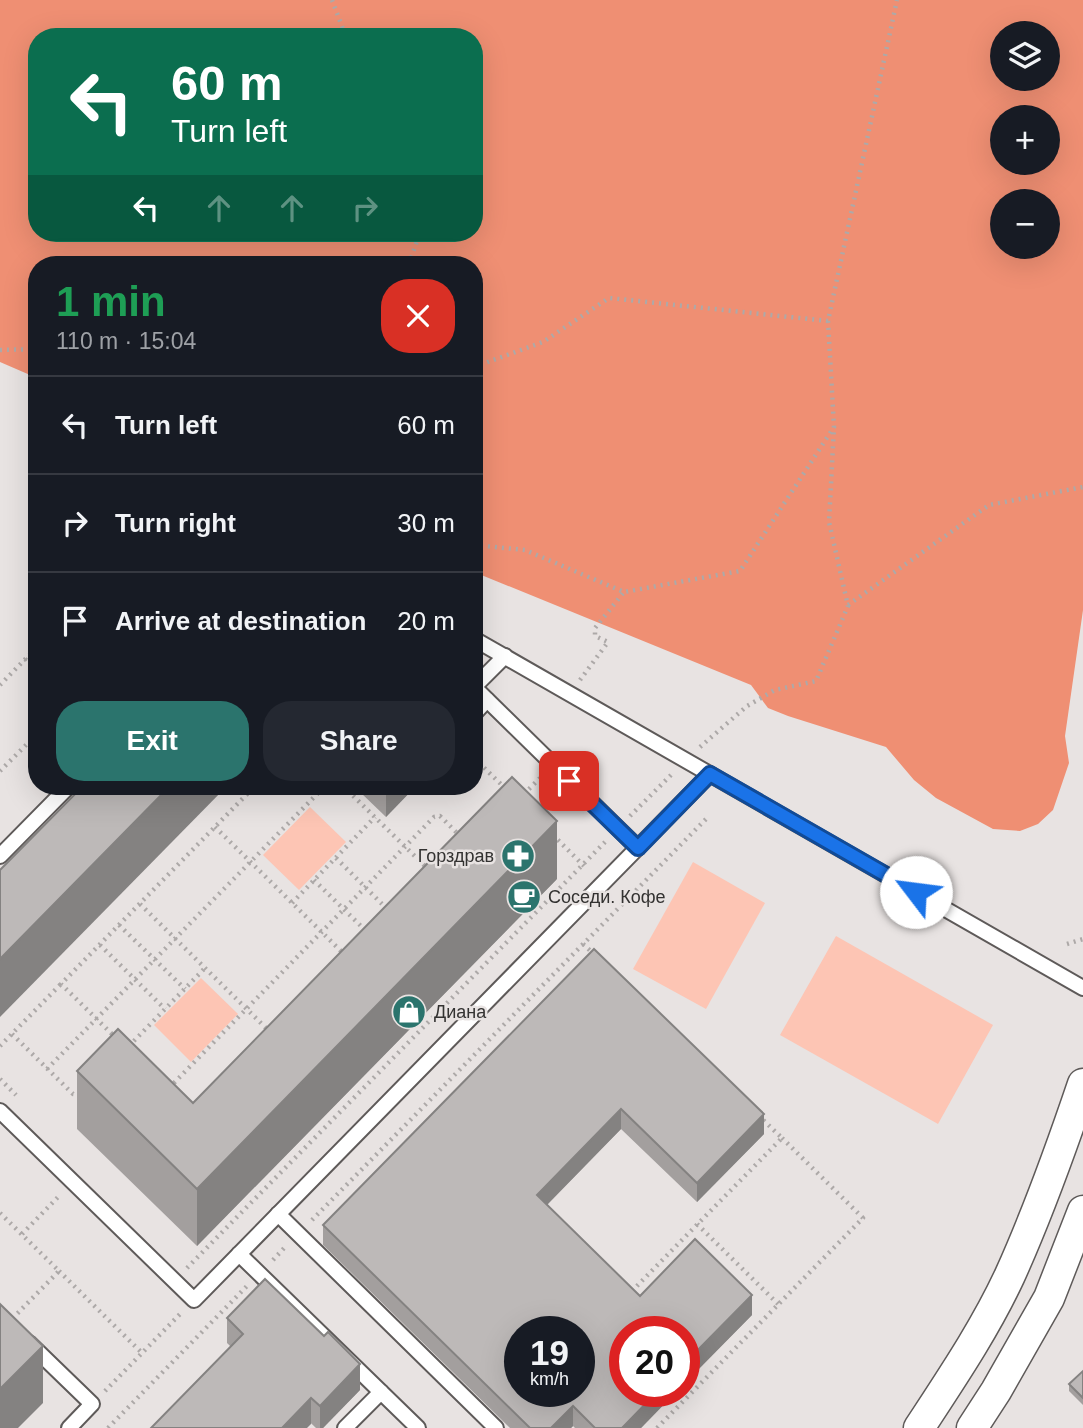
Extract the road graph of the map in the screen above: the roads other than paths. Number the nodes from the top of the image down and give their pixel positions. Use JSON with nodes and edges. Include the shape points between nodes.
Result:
{"nodes":[{"id":1,"x":483,"y":644,"type":"edge"},
{"id":2,"x":505,"y":656,"type":"junction"},
{"id":3,"x":483,"y":678,"type":"edge"},
{"id":4,"x":483,"y":696,"type":"edge"},
{"id":5,"x":487,"y":700,"type":"junction"},
{"id":6,"x":483,"y":704,"type":"edge"},
{"id":7,"x":710,"y":774,"type":"junction"},
{"id":8,"x":60,"y":795,"type":"edge"},
{"id":9,"x":638,"y":848,"type":"junction"},
{"id":10,"x":0,"y":856,"type":"edge"},
{"id":11,"x":1083,"y":988,"type":"edge"},
{"id":12,"x":1083,"y":1084,"type":"edge"},
{"id":13,"x":0,"y":1111,"type":"edge"},
{"id":14,"x":1083,"y":1211,"type":"edge"},
{"id":15,"x":278,"y":1214,"type":"junction"},
{"id":16,"x":239,"y":1254,"type":"junction"},
{"id":17,"x":8,"y":1322,"type":"edge"},
{"id":18,"x":381,"y":1392,"type":"junction"},
{"id":19,"x":69,"y":1428,"type":"edge"},
{"id":20,"x":345,"y":1428,"type":"edge"},
{"id":21,"x":418,"y":1428,"type":"edge"},
{"id":22,"x":496,"y":1428,"type":"edge"},
{"id":23,"x":919,"y":1428,"type":"edge"},
{"id":24,"x":972,"y":1428,"type":"edge"}],
"edges":[{"from":1,"to":2,"type":"lane"},
{"from":2,"to":3,"type":"lane"},
{"from":2,"to":7,"type":"lane"},
{"from":4,"to":5,"type":"lane"},
{"from":5,"to":6,"type":"lane"},
{"from":5,"to":9,"type":"lane"},
{"from":7,"to":9,"type":"lane"},
{"from":7,"to":11,"type":"lane"},
{"from":8,"to":10,"type":"lane"},
{"from":9,"to":15,"type":"lane"},
{"from":12,"to":23,"type":"street","via":[[1009,1277]]},
{"from":13,"to":16,"type":"lane","via":[[194,1300]]},
{"from":14,"to":24,"type":"street","via":[[1049,1298]]},
{"from":15,"to":16,"type":"lane"},
{"from":15,"to":22,"type":"lane"},
{"from":16,"to":18,"type":"lane"},
{"from":17,"to":19,"type":"lane","via":[[92,1404]]},
{"from":18,"to":20,"type":"lane"},
{"from":18,"to":21,"type":"lane"}]}
